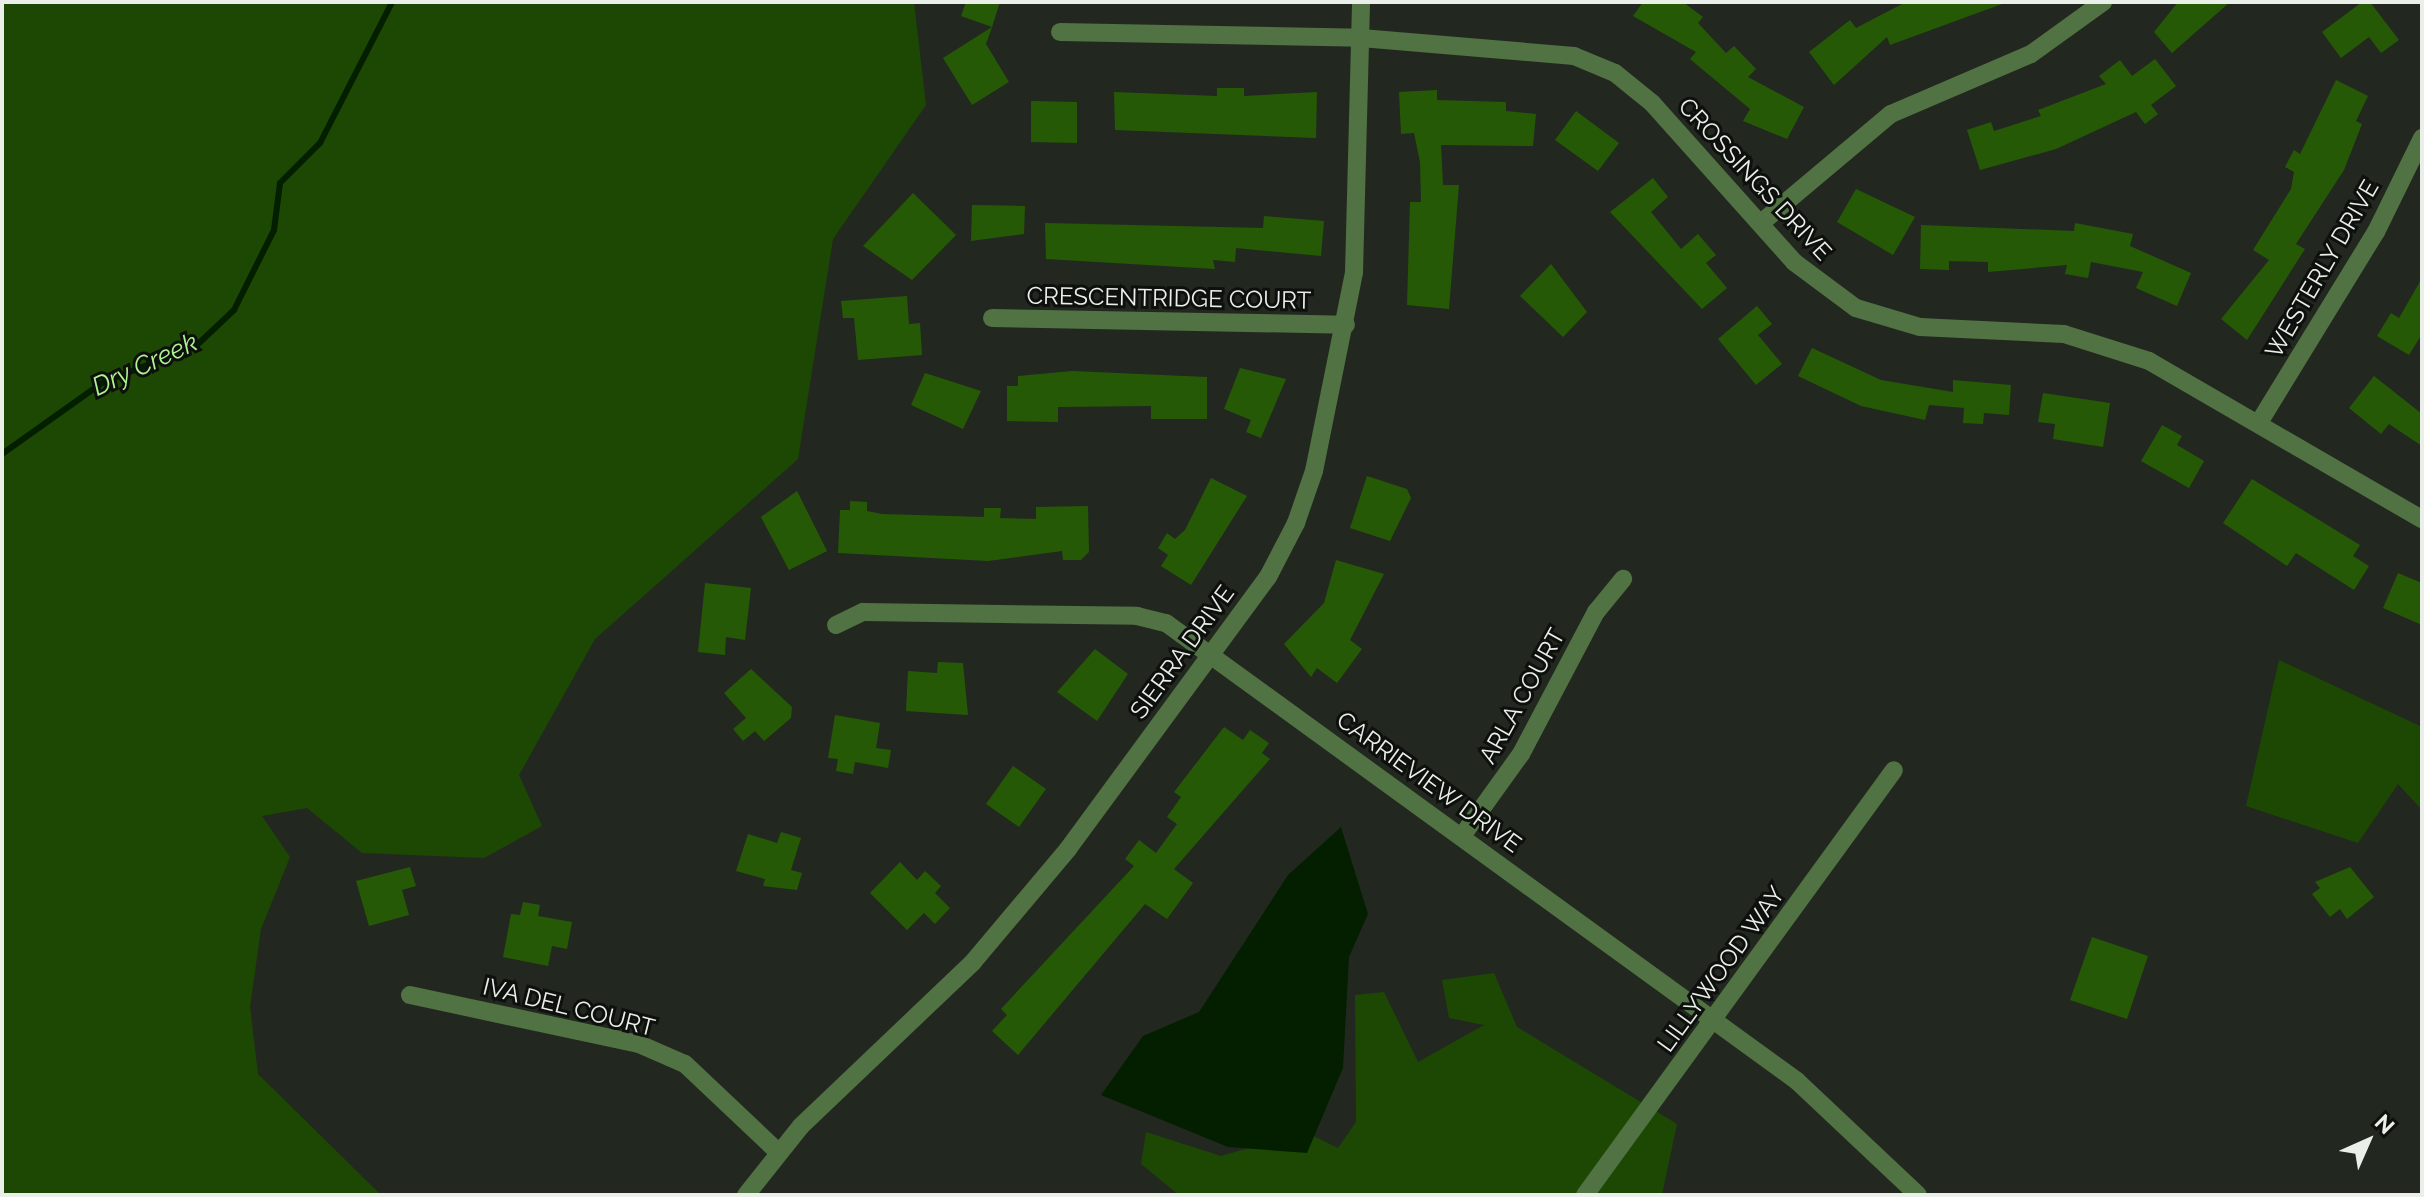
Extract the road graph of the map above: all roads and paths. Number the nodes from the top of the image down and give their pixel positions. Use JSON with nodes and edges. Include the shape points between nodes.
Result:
{"nodes":[{"id":1,"x":1361,"y":2,"type":"edge"},
{"id":2,"x":2103,"y":2,"type":"edge"},
{"id":3,"x":1060,"y":32,"type":"dead end"},
{"id":4,"x":1361,"y":38,"type":"junction"},
{"id":5,"x":2422,"y":138,"type":"edge"},
{"id":6,"x":1761,"y":223,"type":"junction"},
{"id":7,"x":992,"y":318,"type":"dead end"},
{"id":8,"x":1346,"y":325,"type":"junction"},
{"id":9,"x":2260,"y":421,"type":"junction"},
{"id":10,"x":2422,"y":519,"type":"edge"},
{"id":11,"x":1623,"y":579,"type":"dead end"},
{"id":12,"x":836,"y":625,"type":"dead end"},
{"id":13,"x":1209,"y":654,"type":"junction"},
{"id":14,"x":1894,"y":770,"type":"dead end"},
{"id":15,"x":1462,"y":836,"type":"junction"},
{"id":16,"x":410,"y":995,"type":"dead end"},
{"id":17,"x":1714,"y":1021,"type":"junction"},
{"id":18,"x":777,"y":1151,"type":"junction"},
{"id":19,"x":746,"y":1195,"type":"edge"},
{"id":20,"x":1585,"y":1195,"type":"edge"},
{"id":21,"x":1918,"y":1195,"type":"edge"}],
"edges":[{"from":1,"to":4,"type":"street","name":"SIERRA DRIVE"},
{"from":2,"to":6,"type":"street","via":[[2031,54],[1891,114]]},
{"from":3,"to":4,"type":"street","name":"CROSSINGS DRIVE"},
{"from":4,"to":6,"type":"street","name":"CROSSINGS DRIVE","via":[[1534,48],[1615,73],[1652,103]]},
{"from":4,"to":8,"type":"street","name":"SIERRA DRIVE"},
{"from":5,"to":9,"type":"street","name":"WESTERLY DRIVE","via":[[2376,232]]},
{"from":6,"to":9,"type":"street","name":"CROSSINGS DRIVE","via":[[1816,281],[1856,308],[1920,327],[2032,330],[2096,342],[2149,361]]},
{"from":7,"to":8,"type":"street","name":"CRESCENTRIDGE COURT"},
{"from":8,"to":13,"type":"street","name":"SIERRA DRIVE","via":[[1296,523],[1268,577]]},
{"from":9,"to":10,"type":"street","name":"CROSSINGS DRIVE"},
{"from":11,"to":15,"type":"street","name":"ARLA COURT","via":[[1596,612],[1521,754]]},
{"from":12,"to":13,"type":"street","name":"CARRIEVIEW DRIVE","via":[[863,612],[1137,616],[1166,623]]},
{"from":13,"to":15,"type":"street","name":"CARRIEVIEW DRIVE"},
{"from":13,"to":18,"type":"street","name":"SIERRA DRIVE","via":[[1068,849],[982,952]]},
{"from":14,"to":17,"type":"street","name":"LILLYWOOD WAY"},
{"from":15,"to":17,"type":"street","name":"CARRIEVIEW DRIVE"},
{"from":16,"to":18,"type":"street","name":"IVA DEL COURT","via":[[639,1044],[685,1064]]},
{"from":17,"to":20,"type":"street","name":"LILLYWOOD WAY"},
{"from":17,"to":21,"type":"street","name":"CARRIEVIEW DRIVE","via":[[1797,1081]]},
{"from":18,"to":19,"type":"street","name":"SIERRA DRIVE"}]}
